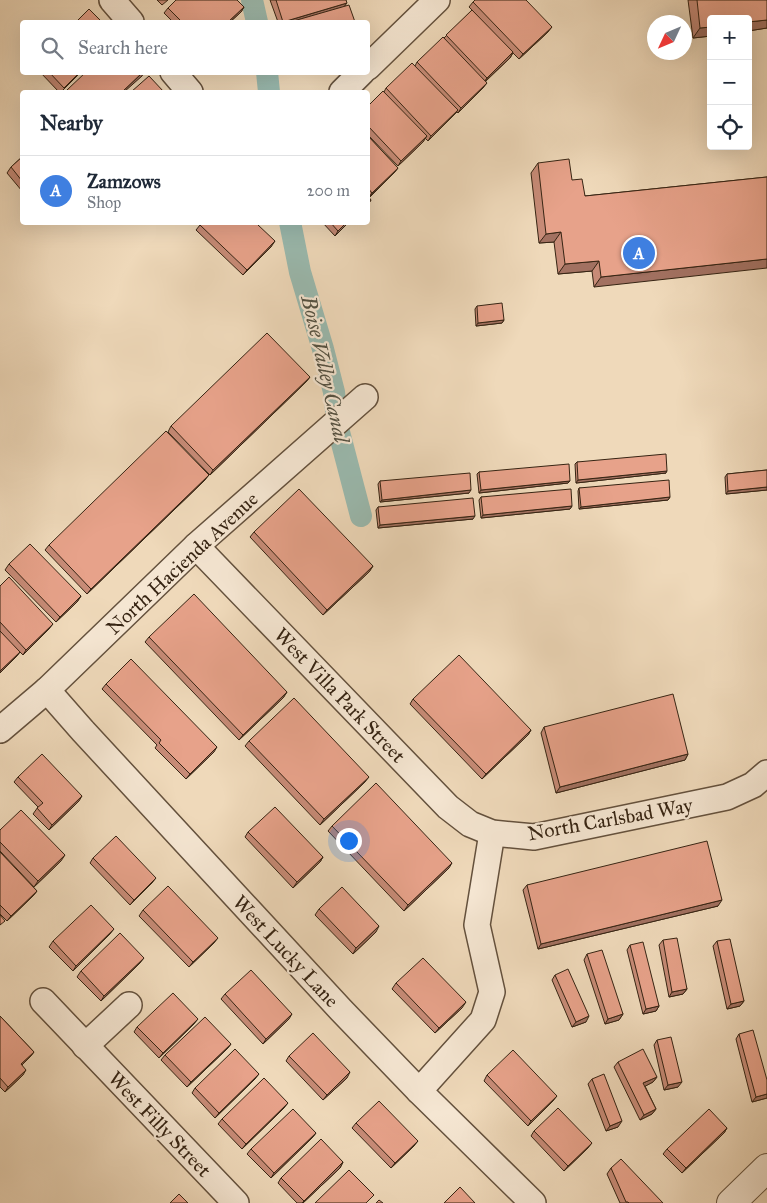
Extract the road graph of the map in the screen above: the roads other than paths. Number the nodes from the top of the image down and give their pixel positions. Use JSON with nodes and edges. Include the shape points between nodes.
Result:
{"nodes":[{"id":1,"x":112,"y":0,"type":"edge"},
{"id":2,"x":437,"y":0,"type":"edge"},
{"id":3,"x":129,"y":20,"type":"edge"},
{"id":4,"x":370,"y":65,"type":"edge"},
{"id":5,"x":176,"y":75,"type":"edge"},
{"id":6,"x":359,"y":75,"type":"edge"},
{"id":7,"x":188,"y":90,"type":"edge"},
{"id":8,"x":344,"y":90,"type":"edge"},
{"id":9,"x":365,"y":398,"type":"dead end"},
{"id":10,"x":196,"y":546,"type":"junction"},
{"id":11,"x":47,"y":690,"type":"junction"},
{"id":12,"x":0,"y":730,"type":"edge"},
{"id":13,"x":767,"y":773,"type":"edge"},
{"id":14,"x":492,"y":833,"type":"junction"},
{"id":15,"x":43,"y":1001,"type":"dead end"},
{"id":16,"x":129,"y":1005,"type":"dead end"},
{"id":17,"x":85,"y":1046,"type":"junction"},
{"id":18,"x":419,"y":1091,"type":"junction"},
{"id":19,"x":767,"y":1168,"type":"edge"},
{"id":20,"x":236,"y":1203,"type":"edge"},
{"id":21,"x":533,"y":1203,"type":"edge"},
{"id":22,"x":731,"y":1203,"type":"edge"}],
"edges":[{"from":1,"to":3,"type":"street"},
{"from":2,"to":4,"type":"street"},
{"from":5,"to":7,"type":"street"},
{"from":6,"to":8,"type":"street"},
{"from":9,"to":10,"type":"street","name":"North Hacienda Avenue"},
{"from":10,"to":11,"type":"street","name":"North Hacienda Avenue"},
{"from":10,"to":14,"type":"street","name":"West Villa Park Street","via":[[448,808],[470,824]]},
{"from":11,"to":12,"type":"street","name":"North Hacienda Avenue"},
{"from":11,"to":18,"type":"street","name":"West Lucky Lane"},
{"from":13,"to":14,"type":"street","name":"North Carlsbad Way","via":[[753,785],[727,797],[534,837]]},
{"from":14,"to":18,"type":"street","via":[[477,925],[492,992],[483,1020]]},
{"from":15,"to":17,"type":"street","name":"West Filly Street"},
{"from":16,"to":17,"type":"street"},
{"from":17,"to":20,"type":"street","name":"West Filly Street"},
{"from":18,"to":21,"type":"street","name":"West Lucky Lane"},
{"from":19,"to":22,"type":"street"}]}
